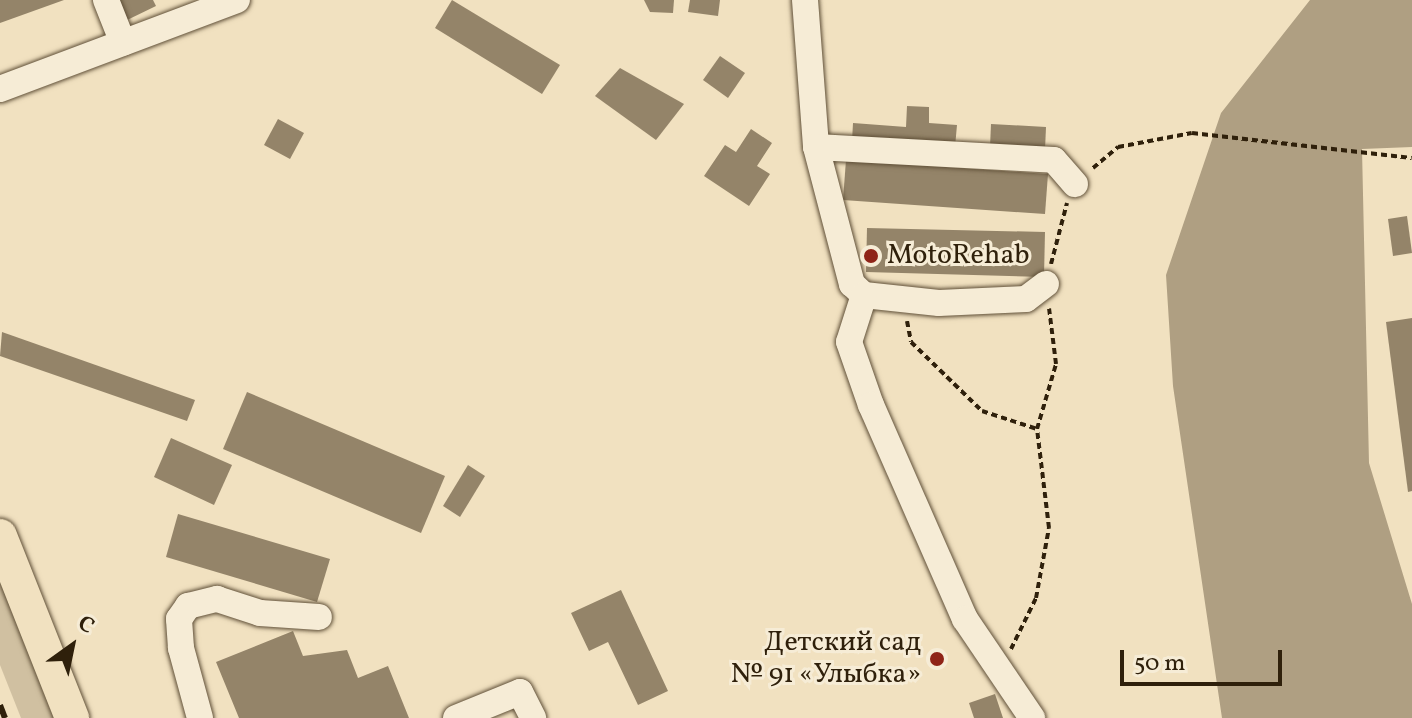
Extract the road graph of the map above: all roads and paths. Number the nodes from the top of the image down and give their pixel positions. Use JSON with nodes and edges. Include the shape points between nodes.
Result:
{"nodes":[{"id":1,"x":106,"y":0,"type":"edge"},
{"id":2,"x":237,"y":0,"type":"edge"},
{"id":3,"x":805,"y":0,"type":"edge"},
{"id":4,"x":123,"y":43,"type":"junction"},
{"id":5,"x":0,"y":89,"type":"edge"},
{"id":6,"x":1192,"y":133,"type":"dead end"},
{"id":7,"x":816,"y":147,"type":"junction"},
{"id":8,"x":1412,"y":158,"type":"edge"},
{"id":9,"x":1075,"y":184,"type":"dead end"},
{"id":10,"x":1046,"y":284,"type":"joint"},
{"id":11,"x":864,"y":295,"type":"junction"},
{"id":12,"x":903,"y":299,"type":"junction"},
{"id":13,"x":1037,"y":429,"type":"junction"},
{"id":14,"x":0,"y":536,"type":"edge"},
{"id":15,"x":319,"y":617,"type":"dead end"},
{"id":16,"x":1000,"y":671,"type":"junction"},
{"id":17,"x":72,"y":718,"type":"edge"},
{"id":18,"x":200,"y":718,"type":"edge"},
{"id":19,"x":456,"y":718,"type":"edge"},
{"id":20,"x":533,"y":718,"type":"edge"},
{"id":21,"x":1032,"y":718,"type":"edge"}],
"edges":[{"from":1,"to":4,"type":"street"},
{"from":2,"to":4,"type":"street"},
{"from":3,"to":7,"type":"street"},
{"from":4,"to":5,"type":"street"},
{"from":6,"to":8,"type":"path"},
{"from":7,"to":9,"type":"street","via":[[1054,160]]},
{"from":7,"to":11,"type":"street","via":[[852,284]]},
{"from":10,"to":12,"type":"street","via":[[1026,299]]},
{"from":10,"to":13,"type":"path","via":[[1056,364]]},
{"from":11,"to":12,"type":"street"},
{"from":11,"to":16,"type":"street","via":[[849,342],[871,405],[965,619]]},
{"from":12,"to":13,"type":"path","via":[[911,342],[982,411]]},
{"from":13,"to":16,"type":"path","via":[[1049,528],[1036,598]]},
{"from":14,"to":17,"type":"main road"},
{"from":15,"to":18,"type":"street","via":[[260,613],[217,599],[188,606],[179,619],[181,648]]},
{"from":16,"to":21,"type":"street"},
{"from":19,"to":20,"type":"street","via":[[520,692]]}]}
